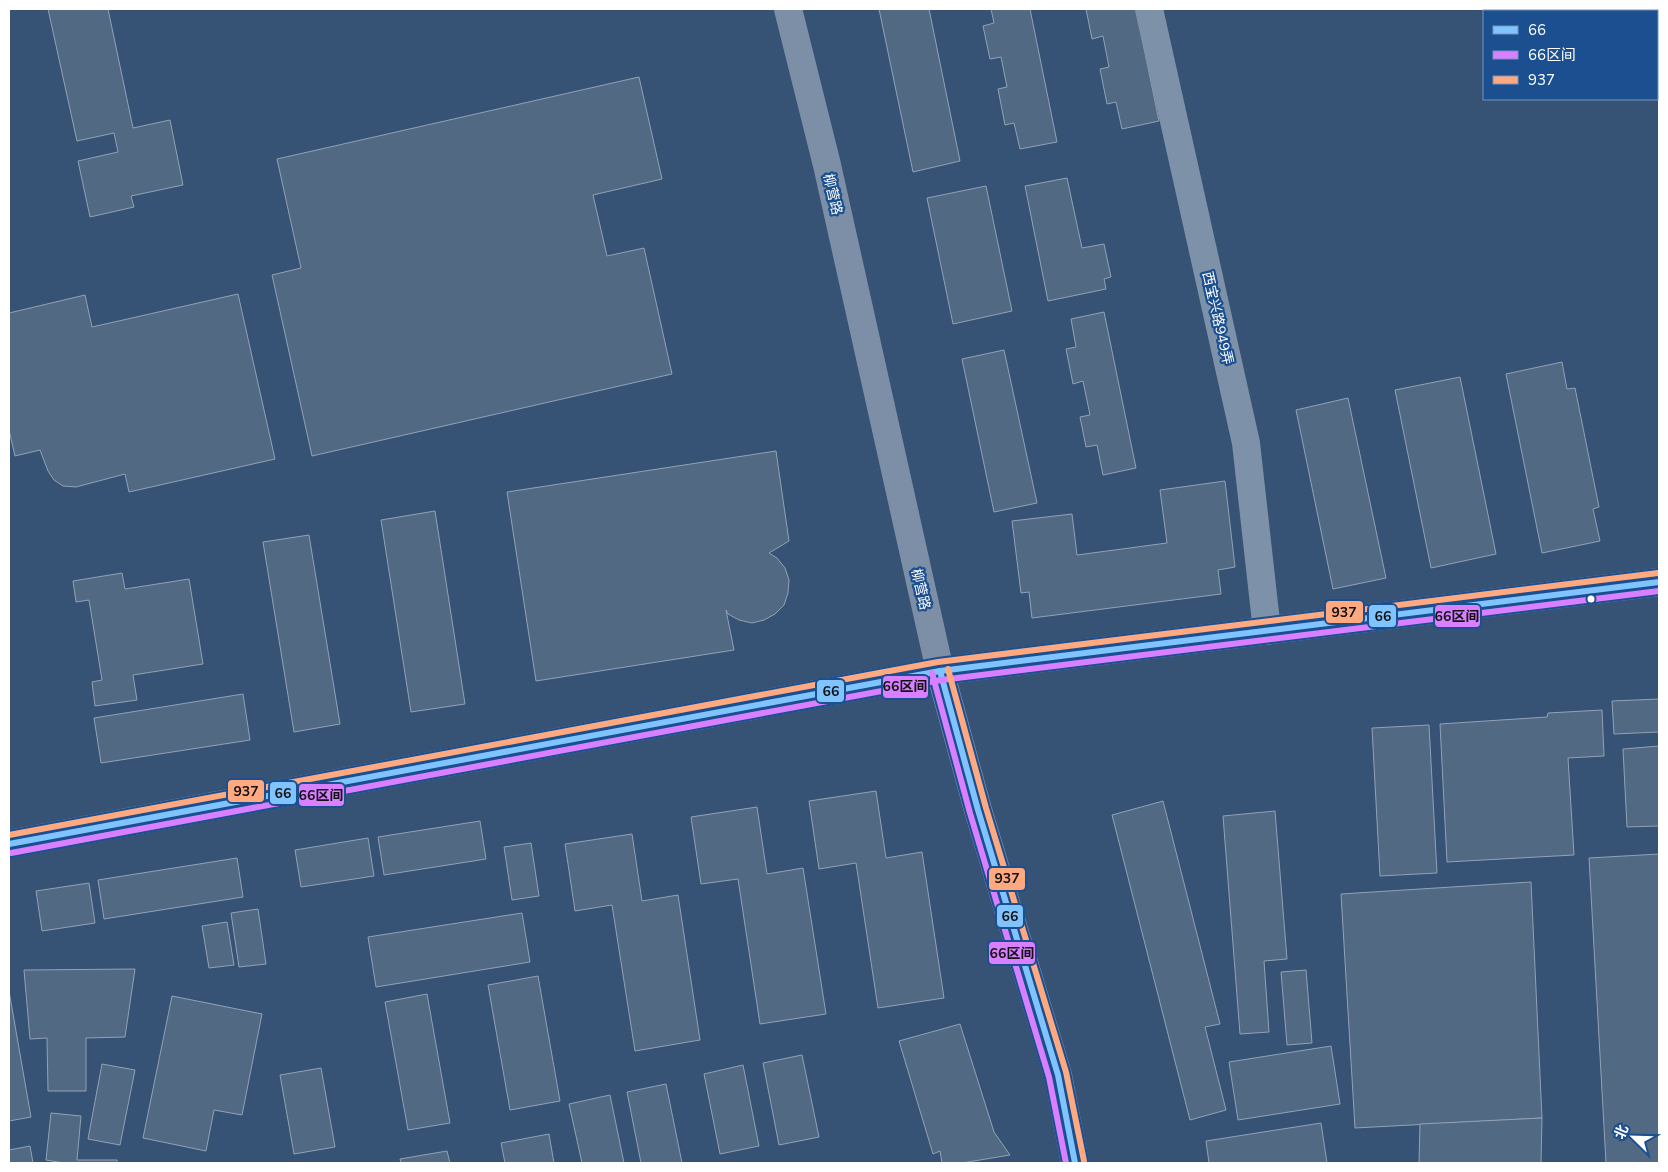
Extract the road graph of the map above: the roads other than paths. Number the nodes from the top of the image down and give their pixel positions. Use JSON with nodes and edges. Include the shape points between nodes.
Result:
{"nodes":[{"id":1,"x":788,"y":9,"type":"edge"},
{"id":2,"x":1149,"y":9,"type":"edge"},
{"id":3,"x":1659,"y":582,"type":"edge"},
{"id":4,"x":1268,"y":630,"type":"junction"},
{"id":5,"x":940,"y":671,"type":"junction"},
{"id":6,"x":9,"y":844,"type":"edge"},
{"id":7,"x":1075,"y":1163,"type":"edge"}],
"edges":[{"from":1,"to":5,"type":"main road","name":"柳营路","via":[[829,175]]},
{"from":2,"to":4,"type":"street","name":"西宝兴路949弄","via":[[1246,443]]},
{"from":3,"to":4,"type":"street"},
{"from":4,"to":5,"type":"street"},
{"from":5,"to":6,"type":"street"},
{"from":5,"to":7,"type":"main road","name":"柳营路","via":[[1058,1075]]}]}
